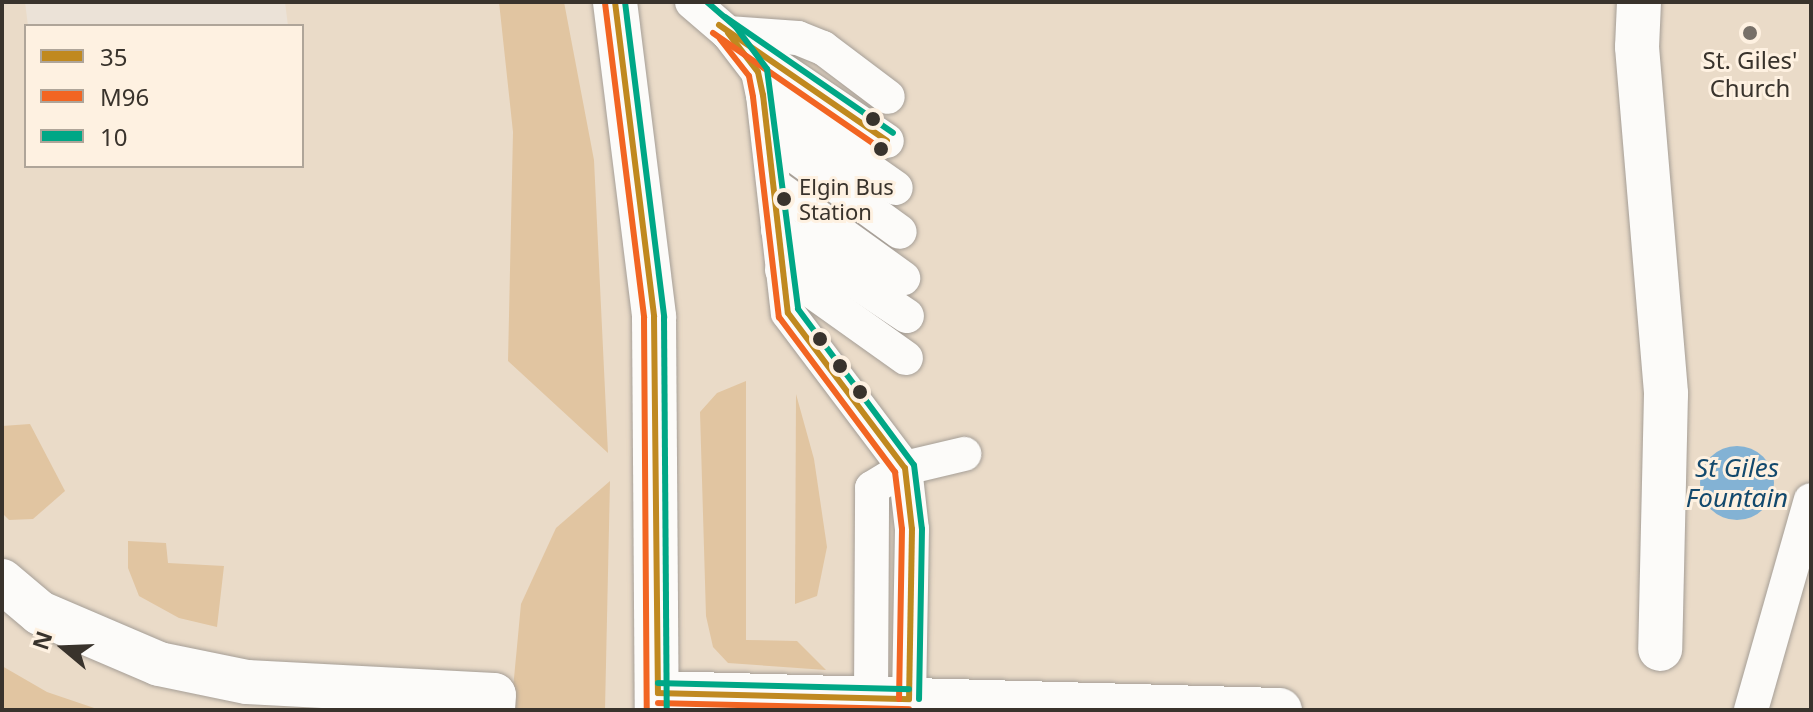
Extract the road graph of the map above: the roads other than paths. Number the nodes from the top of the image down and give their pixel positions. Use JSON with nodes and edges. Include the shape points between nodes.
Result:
{"nodes":[{"id":1,"x":615,"y":2,"type":"edge"},
{"id":2,"x":692,"y":2,"type":"edge"},
{"id":3,"x":1639,"y":2,"type":"edge"},
{"id":4,"x":728,"y":33,"type":"junction"},
{"id":5,"x":763,"y":95,"type":"junction"},
{"id":6,"x":888,"y":97,"type":"dead end"},
{"id":7,"x":770,"y":138,"type":"junction"},
{"id":8,"x":887,"y":141,"type":"dead end"},
{"id":9,"x":775,"y":186,"type":"junction"},
{"id":10,"x":896,"y":188,"type":"dead end"},
{"id":11,"x":778,"y":230,"type":"junction"},
{"id":12,"x":900,"y":232,"type":"dead end"},
{"id":13,"x":782,"y":270,"type":"junction"},
{"id":14,"x":903,"y":278,"type":"dead end"},
{"id":15,"x":907,"y":316,"type":"dead end"},
{"id":16,"x":906,"y":358,"type":"dead end"},
{"id":17,"x":905,"y":468,"type":"junction"},
{"id":18,"x":1811,"y":500,"type":"edge"},
{"id":19,"x":912,"y":529,"type":"junction"},
{"id":20,"x":2,"y":581,"type":"edge"},
{"id":21,"x":1660,"y":649,"type":"dead end"},
{"id":22,"x":890,"y":699,"type":"junction"},
{"id":23,"x":658,"y":702,"type":"edge"},
{"id":24,"x":493,"y":710,"type":"edge"},
{"id":25,"x":1280,"y":710,"type":"edge"},
{"id":26,"x":1751,"y":710,"type":"edge"}],
"edges":[{"from":1,"to":23,"type":"main road","via":[[654,317]]},
{"from":2,"to":4,"type":"lane"},
{"from":3,"to":21,"type":"main road","via":[[1637,47],[1666,394]]},
{"from":4,"to":5,"type":"lane","via":[[758,72]]},
{"from":4,"to":6,"type":"lane","via":[[798,38],[823,48]]},
{"from":4,"to":8,"type":"lane"},
{"from":5,"to":7,"type":"lane"},
{"from":5,"to":10,"type":"lane"},
{"from":7,"to":9,"type":"lane"},
{"from":7,"to":12,"type":"lane"},
{"from":9,"to":11,"type":"lane"},
{"from":9,"to":14,"type":"lane"},
{"from":11,"to":13,"type":"lane"},
{"from":11,"to":15,"type":"lane"},
{"from":13,"to":16,"type":"lane"},
{"from":13,"to":17,"type":"lane","via":[[788,313],[801,336],[890,442]]},
{"from":17,"to":19,"type":"lane"},
{"from":17,"to":19,"type":"lane","via":[[964,454],[924,493]]},
{"from":17,"to":22,"type":"lane","via":[[872,488]]},
{"from":18,"to":26,"type":"lane"},
{"from":19,"to":22,"type":"lane"},
{"from":20,"to":24,"type":"main road","via":[[40,613],[159,664],[247,682],[494,695]]},
{"from":22,"to":23,"type":"main road"},
{"from":22,"to":25,"type":"main road"}]}
